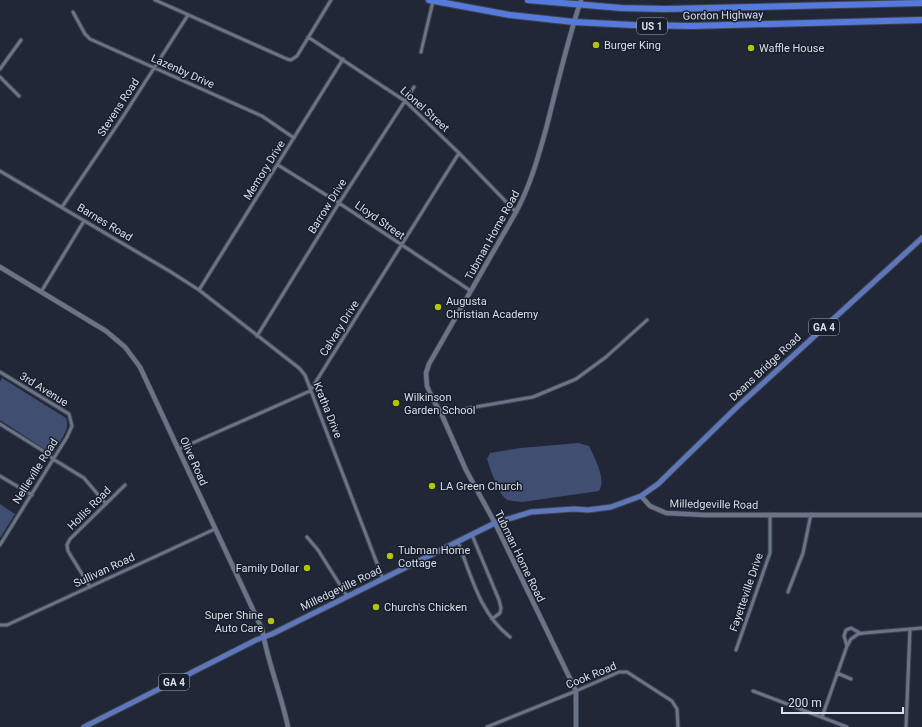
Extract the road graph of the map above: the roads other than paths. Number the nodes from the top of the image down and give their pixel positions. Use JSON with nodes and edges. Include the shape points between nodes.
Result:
{"nodes":[{"id":1,"x":155,"y":0,"type":"edge"},
{"id":2,"x":331,"y":0,"type":"edge"},
{"id":3,"x":431,"y":0,"type":"edge"},
{"id":4,"x":528,"y":0,"type":"edge"},
{"id":5,"x":580,"y":2,"type":"edge"},
{"id":6,"x":922,"y":3,"type":"edge"},
{"id":7,"x":73,"y":12,"type":"dead end"},
{"id":8,"x":188,"y":15,"type":"junction"},
{"id":9,"x":922,"y":20,"type":"edge"},
{"id":10,"x":574,"y":22,"type":"junction"},
{"id":11,"x":308,"y":37,"type":"junction"},
{"id":12,"x":21,"y":40,"type":"dead end"},
{"id":13,"x":422,"y":52,"type":"dead end"},
{"id":14,"x":343,"y":59,"type":"junction"},
{"id":15,"x":154,"y":68,"type":"junction"},
{"id":16,"x":0,"y":69,"type":"edge"},
{"id":17,"x":0,"y":77,"type":"edge"},
{"id":18,"x":414,"y":87,"type":"dead end"},
{"id":19,"x":19,"y":96,"type":"dead end"},
{"id":20,"x":405,"y":101,"type":"junction"},
{"id":21,"x":294,"y":138,"type":"junction"},
{"id":22,"x":459,"y":153,"type":"junction"},
{"id":23,"x":278,"y":165,"type":"junction"},
{"id":24,"x":0,"y":171,"type":"edge"},
{"id":25,"x":339,"y":202,"type":"junction"},
{"id":26,"x":62,"y":207,"type":"junction"},
{"id":27,"x":516,"y":212,"type":"junction"},
{"id":28,"x":84,"y":221,"type":"junction"},
{"id":29,"x":922,"y":238,"type":"edge"},
{"id":30,"x":401,"y":246,"type":"junction"},
{"id":31,"x":0,"y":267,"type":"edge"},
{"id":32,"x":199,"y":290,"type":"junction"},
{"id":33,"x":471,"y":291,"type":"junction"},
{"id":34,"x":41,"y":292,"type":"junction"},
{"id":35,"x":647,"y":320,"type":"dead end"},
{"id":36,"x":257,"y":336,"type":"junction"},
{"id":37,"x":0,"y":372,"type":"edge"},
{"id":38,"x":310,"y":391,"type":"junction"},
{"id":39,"x":441,"y":412,"type":"junction"},
{"id":40,"x":0,"y":424,"type":"edge"},
{"id":41,"x":72,"y":426,"type":"joint"},
{"id":42,"x":179,"y":449,"type":"junction"},
{"id":43,"x":53,"y":459,"type":"junction"},
{"id":44,"x":0,"y":476,"type":"edge"},
{"id":45,"x":125,"y":485,"type":"dead end"},
{"id":46,"x":32,"y":495,"type":"junction"},
{"id":47,"x":641,"y":496,"type":"junction"},
{"id":48,"x":106,"y":504,"type":"junction"},
{"id":49,"x":770,"y":514,"type":"junction"},
{"id":50,"x":811,"y":514,"type":"junction"},
{"id":51,"x":922,"y":515,"type":"edge"},
{"id":52,"x":495,"y":523,"type":"junction"},
{"id":53,"x":215,"y":529,"type":"junction"},
{"id":54,"x":472,"y":535,"type":"junction"},
{"id":55,"x":307,"y":537,"type":"dead end"},
{"id":56,"x":458,"y":542,"type":"junction"},
{"id":57,"x":0,"y":545,"type":"edge"},
{"id":58,"x":384,"y":579,"type":"junction"},
{"id":59,"x":90,"y":586,"type":"junction"},
{"id":60,"x":788,"y":592,"type":"dead end"},
{"id":61,"x":347,"y":596,"type":"junction"},
{"id":62,"x":492,"y":619,"type":"junction"},
{"id":63,"x":0,"y":625,"type":"edge"},
{"id":64,"x":922,"y":628,"type":"edge"},
{"id":65,"x":910,"y":629,"type":"junction"},
{"id":66,"x":860,"y":633,"type":"junction"},
{"id":67,"x":264,"y":637,"type":"junction"},
{"id":68,"x":510,"y":637,"type":"dead end"},
{"id":69,"x":847,"y":646,"type":"junction"},
{"id":70,"x":736,"y":650,"type":"dead end"},
{"id":71,"x":837,"y":673,"type":"junction"},
{"id":72,"x":851,"y":679,"type":"dead end"},
{"id":73,"x":576,"y":691,"type":"junction"},
{"id":74,"x":753,"y":692,"type":"dead end"},
{"id":75,"x":822,"y":717,"type":"junction"},
{"id":76,"x":84,"y":727,"type":"edge"},
{"id":77,"x":288,"y":727,"type":"edge"},
{"id":78,"x":487,"y":727,"type":"edge"},
{"id":79,"x":576,"y":727,"type":"edge"},
{"id":80,"x":678,"y":727,"type":"edge"},
{"id":81,"x":847,"y":727,"type":"edge"},
{"id":82,"x":906,"y":727,"type":"edge"}],
"edges":[{"from":1,"to":8,"type":"street"},
{"from":2,"to":11,"type":"street"},
{"from":3,"to":10,"type":"highway","name":"Gordon Highway","number":"US 1","via":[[510,15]]},
{"from":3,"to":13,"type":"street"},
{"from":4,"to":5,"type":"highway","name":"Gordon Highway","number":"US 1"},
{"from":5,"to":6,"type":"highway","name":"Gordon Highway","number":"US 1","via":[[665,9]]},
{"from":5,"to":10,"type":"street","name":"Tubman Home Road"},
{"from":7,"to":15,"type":"street","name":"Lazenby Drive","via":[[90,39]]},
{"from":8,"to":11,"type":"street","via":[[288,60],[295,58]]},
{"from":8,"to":15,"type":"street","name":"Stevens Road"},
{"from":9,"to":10,"type":"highway","name":"Gordon Highway","number":"US 1","via":[[669,26]]},
{"from":10,"to":27,"type":"street","name":"Tubman Home Road","via":[[537,161],[527,191]]},
{"from":11,"to":14,"type":"street","name":"Lionel Street"},
{"from":12,"to":16,"type":"street"},
{"from":14,"to":20,"type":"street","name":"Lionel Street"},
{"from":14,"to":21,"type":"street","name":"Memory Drive"},
{"from":15,"to":21,"type":"street","name":"Lazenby Drive","via":[[262,116]]},
{"from":15,"to":26,"type":"street","name":"Stevens Road"},
{"from":17,"to":19,"type":"street"},
{"from":18,"to":20,"type":"street","name":"Barrow Drive"},
{"from":20,"to":22,"type":"street","name":"Lionel Street"},
{"from":20,"to":25,"type":"street","name":"Barrow Drive"},
{"from":21,"to":23,"type":"street","name":"Memory Drive"},
{"from":22,"to":27,"type":"street","name":"Lionel Street"},
{"from":22,"to":30,"type":"street","name":"Calvary Drive"},
{"from":23,"to":25,"type":"street","name":"Lloyd Street"},
{"from":23,"to":32,"type":"street","name":"Memory Drive"},
{"from":24,"to":26,"type":"street","name":"Barnes Road"},
{"from":25,"to":30,"type":"street","name":"Lloyd Street"},
{"from":25,"to":36,"type":"street","name":"Barrow Drive"},
{"from":26,"to":28,"type":"street","name":"Barnes Road"},
{"from":27,"to":33,"type":"street","name":"Tubman Home Road"},
{"from":28,"to":32,"type":"street","name":"Barnes Road"},
{"from":28,"to":34,"type":"street"},
{"from":29,"to":47,"type":"main road","name":"Deans Bridge Road","number":"GA 4","via":[[743,401],[658,484]]},
{"from":30,"to":33,"type":"street","name":"Lloyd Street"},
{"from":30,"to":38,"type":"street","name":"Calvary Drive"},
{"from":31,"to":34,"type":"street","name":"Olive Road"},
{"from":32,"to":36,"type":"street","name":"Kratha Drive"},
{"from":33,"to":39,"type":"street","name":"Tubman Home Road","via":[[426,373],[427,386]]},
{"from":34,"to":42,"type":"street","name":"Olive Road","via":[[97,324],[125,347],[144,374]]},
{"from":35,"to":39,"type":"street","via":[[606,357],[576,379],[533,397]]},
{"from":36,"to":38,"type":"street","name":"Kratha Drive","via":[[299,368]]},
{"from":37,"to":41,"type":"street","name":"3rd Avenue","via":[[69,414]]},
{"from":38,"to":42,"type":"street"},
{"from":38,"to":58,"type":"street","name":"Kratha Drive"},
{"from":39,"to":52,"type":"street","name":"Tubman Home Road","via":[[466,470]]},
{"from":40,"to":43,"type":"street"},
{"from":41,"to":43,"type":"street","name":"Nellieville Road"},
{"from":42,"to":53,"type":"street","name":"Olive Road"},
{"from":43,"to":46,"type":"street","name":"Nellieville Road"},
{"from":43,"to":48,"type":"street","via":[[84,478]]},
{"from":44,"to":46,"type":"street"},
{"from":45,"to":48,"type":"street","name":"Hollis Road"},
{"from":46,"to":57,"type":"street","name":"Nellieville Road"},
{"from":47,"to":49,"type":"street","name":"Milledgeville Road","via":[[650,506],[666,513]]},
{"from":47,"to":52,"type":"main road","name":"Milledgeville Road","number":"GA 4","via":[[610,507],[530,512]]},
{"from":48,"to":59,"type":"street","name":"Hollis Road","via":[[66,545]]},
{"from":49,"to":50,"type":"street","name":"Milledgeville Road"},
{"from":49,"to":70,"type":"street","name":"Fayetteville Drive","via":[[770,553]]},
{"from":50,"to":51,"type":"street","name":"Milledgeville Road"},
{"from":50,"to":60,"type":"street","via":[[803,553]]},
{"from":52,"to":54,"type":"main road","name":"Milledgeville Road","number":"GA 4"},
{"from":52,"to":73,"type":"street","name":"Tubman Home Road"},
{"from":53,"to":59,"type":"street","name":"Sullivan Road"},
{"from":53,"to":67,"type":"street","name":"Olive Road"},
{"from":54,"to":56,"type":"main road","name":"Milledgeville Road","number":"GA 4"},
{"from":54,"to":62,"type":"street","via":[[500,604],[500,613]]},
{"from":55,"to":61,"type":"street"},
{"from":56,"to":58,"type":"main road","name":"Milledgeville Road","number":"GA 4"},
{"from":56,"to":62,"type":"street","via":[[477,590]]},
{"from":58,"to":61,"type":"main road","name":"Milledgeville Road","number":"GA 4"},
{"from":59,"to":63,"type":"street","name":"Sullivan Road","via":[[7,625]]},
{"from":61,"to":67,"type":"main road","name":"Milledgeville Road","number":"GA 4"},
{"from":62,"to":68,"type":"street","via":[[499,629]]},
{"from":64,"to":65,"type":"street"},
{"from":65,"to":66,"type":"street"},
{"from":65,"to":82,"type":"street"},
{"from":66,"to":69,"type":"street","via":[[851,639]]},
{"from":66,"to":69,"type":"street","via":[[851,628],[846,630],[844,636]]},
{"from":67,"to":76,"type":"main road","name":"Milledgeville Road","number":"GA 4"},
{"from":67,"to":77,"type":"street","name":"Olive Road"},
{"from":69,"to":71,"type":"street"},
{"from":71,"to":72,"type":"street"},
{"from":71,"to":75,"type":"street"},
{"from":73,"to":78,"type":"street","name":"Cook Road"},
{"from":73,"to":79,"type":"street","name":"Tubman Home Road"},
{"from":73,"to":80,"type":"street","name":"Cook Road","via":[[619,672],[627,672],[672,701],[677,709]]},
{"from":74,"to":75,"type":"street"},
{"from":75,"to":81,"type":"street"}]}
